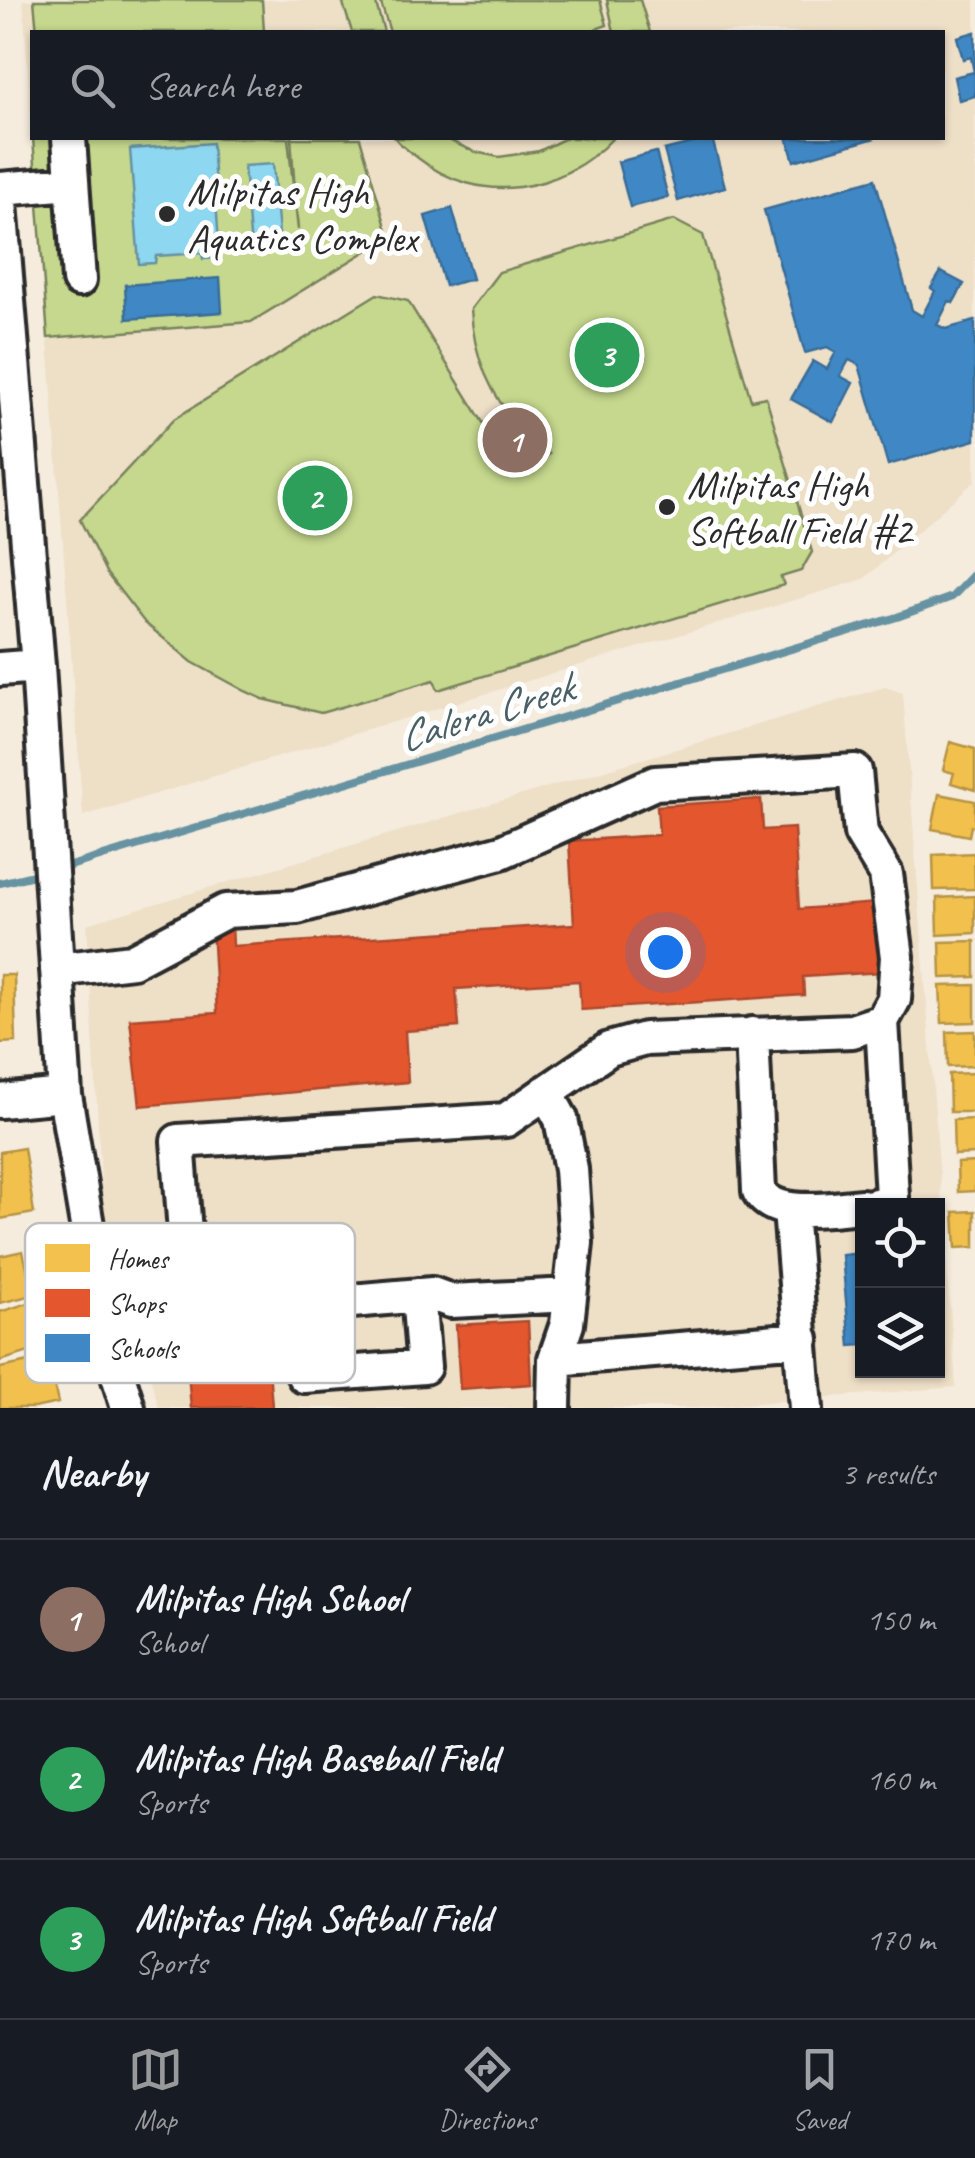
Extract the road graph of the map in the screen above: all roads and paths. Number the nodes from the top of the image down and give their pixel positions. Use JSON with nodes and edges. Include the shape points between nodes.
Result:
{"nodes":[{"id":1,"x":69,"y":140,"type":"edge"},
{"id":2,"x":72,"y":183,"type":"junction"},
{"id":3,"x":0,"y":189,"type":"edge"},
{"id":4,"x":0,"y":203,"type":"edge"},
{"id":5,"x":79,"y":280,"type":"dead end"},
{"id":6,"x":7,"y":380,"type":"edge"},
{"id":7,"x":38,"y":666,"type":"junction"},
{"id":8,"x":0,"y":669,"type":"edge"},
{"id":9,"x":57,"y":970,"type":"junction"},
{"id":10,"x":882,"y":1021,"type":"junction"},
{"id":11,"x":752,"y":1034,"type":"junction"},
{"id":12,"x":546,"y":1092,"type":"junction"},
{"id":13,"x":65,"y":1096,"type":"junction"},
{"id":14,"x":0,"y":1101,"type":"edge"},
{"id":15,"x":891,"y":1198,"type":"edge"},
{"id":16,"x":855,"y":1206,"type":"edge"},
{"id":17,"x":790,"y":1210,"type":"junction"},
{"id":18,"x":87,"y":1223,"type":"edge"},
{"id":19,"x":184,"y":1223,"type":"edge"},
{"id":20,"x":418,"y":1295,"type":"junction"},
{"id":21,"x":570,"y":1295,"type":"junction"},
{"id":22,"x":355,"y":1301,"type":"edge"},
{"id":23,"x":802,"y":1340,"type":"junction"},
{"id":24,"x":554,"y":1359,"type":"junction"},
{"id":25,"x":355,"y":1372,"type":"edge"},
{"id":26,"x":120,"y":1383,"type":"edge"},
{"id":27,"x":128,"y":1408,"type":"edge"},
{"id":28,"x":554,"y":1408,"type":"edge"},
{"id":29,"x":806,"y":1408,"type":"edge"}],
"edges":[{"from":1,"to":2,"type":"street"},
{"from":2,"to":3,"type":"street"},
{"from":2,"to":5,"type":"street"},
{"from":4,"to":6,"type":"street"},
{"from":6,"to":7,"type":"street"},
{"from":7,"to":8,"type":"street"},
{"from":7,"to":9,"type":"street"},
{"from":9,"to":10,"type":"street","via":[[132,961],[226,911],[297,907],[500,852],[654,783],[855,771],[861,834],[886,874],[897,957],[894,999]]},
{"from":9,"to":13,"type":"street"},
{"from":10,"to":11,"type":"street","via":[[852,1031]]},
{"from":10,"to":15,"type":"street"},
{"from":11,"to":12,"type":"street","via":[[646,1039],[609,1049]]},
{"from":11,"to":17,"type":"street","via":[[759,1191]]},
{"from":12,"to":19,"type":"street","via":[[506,1120],[178,1142]]},
{"from":12,"to":21,"type":"street","via":[[561,1119],[570,1170],[576,1243]]},
{"from":13,"to":14,"type":"street"},
{"from":13,"to":18,"type":"street"},
{"from":16,"to":17,"type":"street"},
{"from":17,"to":23,"type":"street"},
{"from":20,"to":21,"type":"street","via":[[451,1301]]},
{"from":20,"to":22,"type":"street"},
{"from":20,"to":25,"type":"street","via":[[424,1366]]},
{"from":21,"to":24,"type":"street"},
{"from":23,"to":24,"type":"street"},
{"from":23,"to":29,"type":"street"},
{"from":24,"to":28,"type":"street"},
{"from":26,"to":27,"type":"street"}]}
